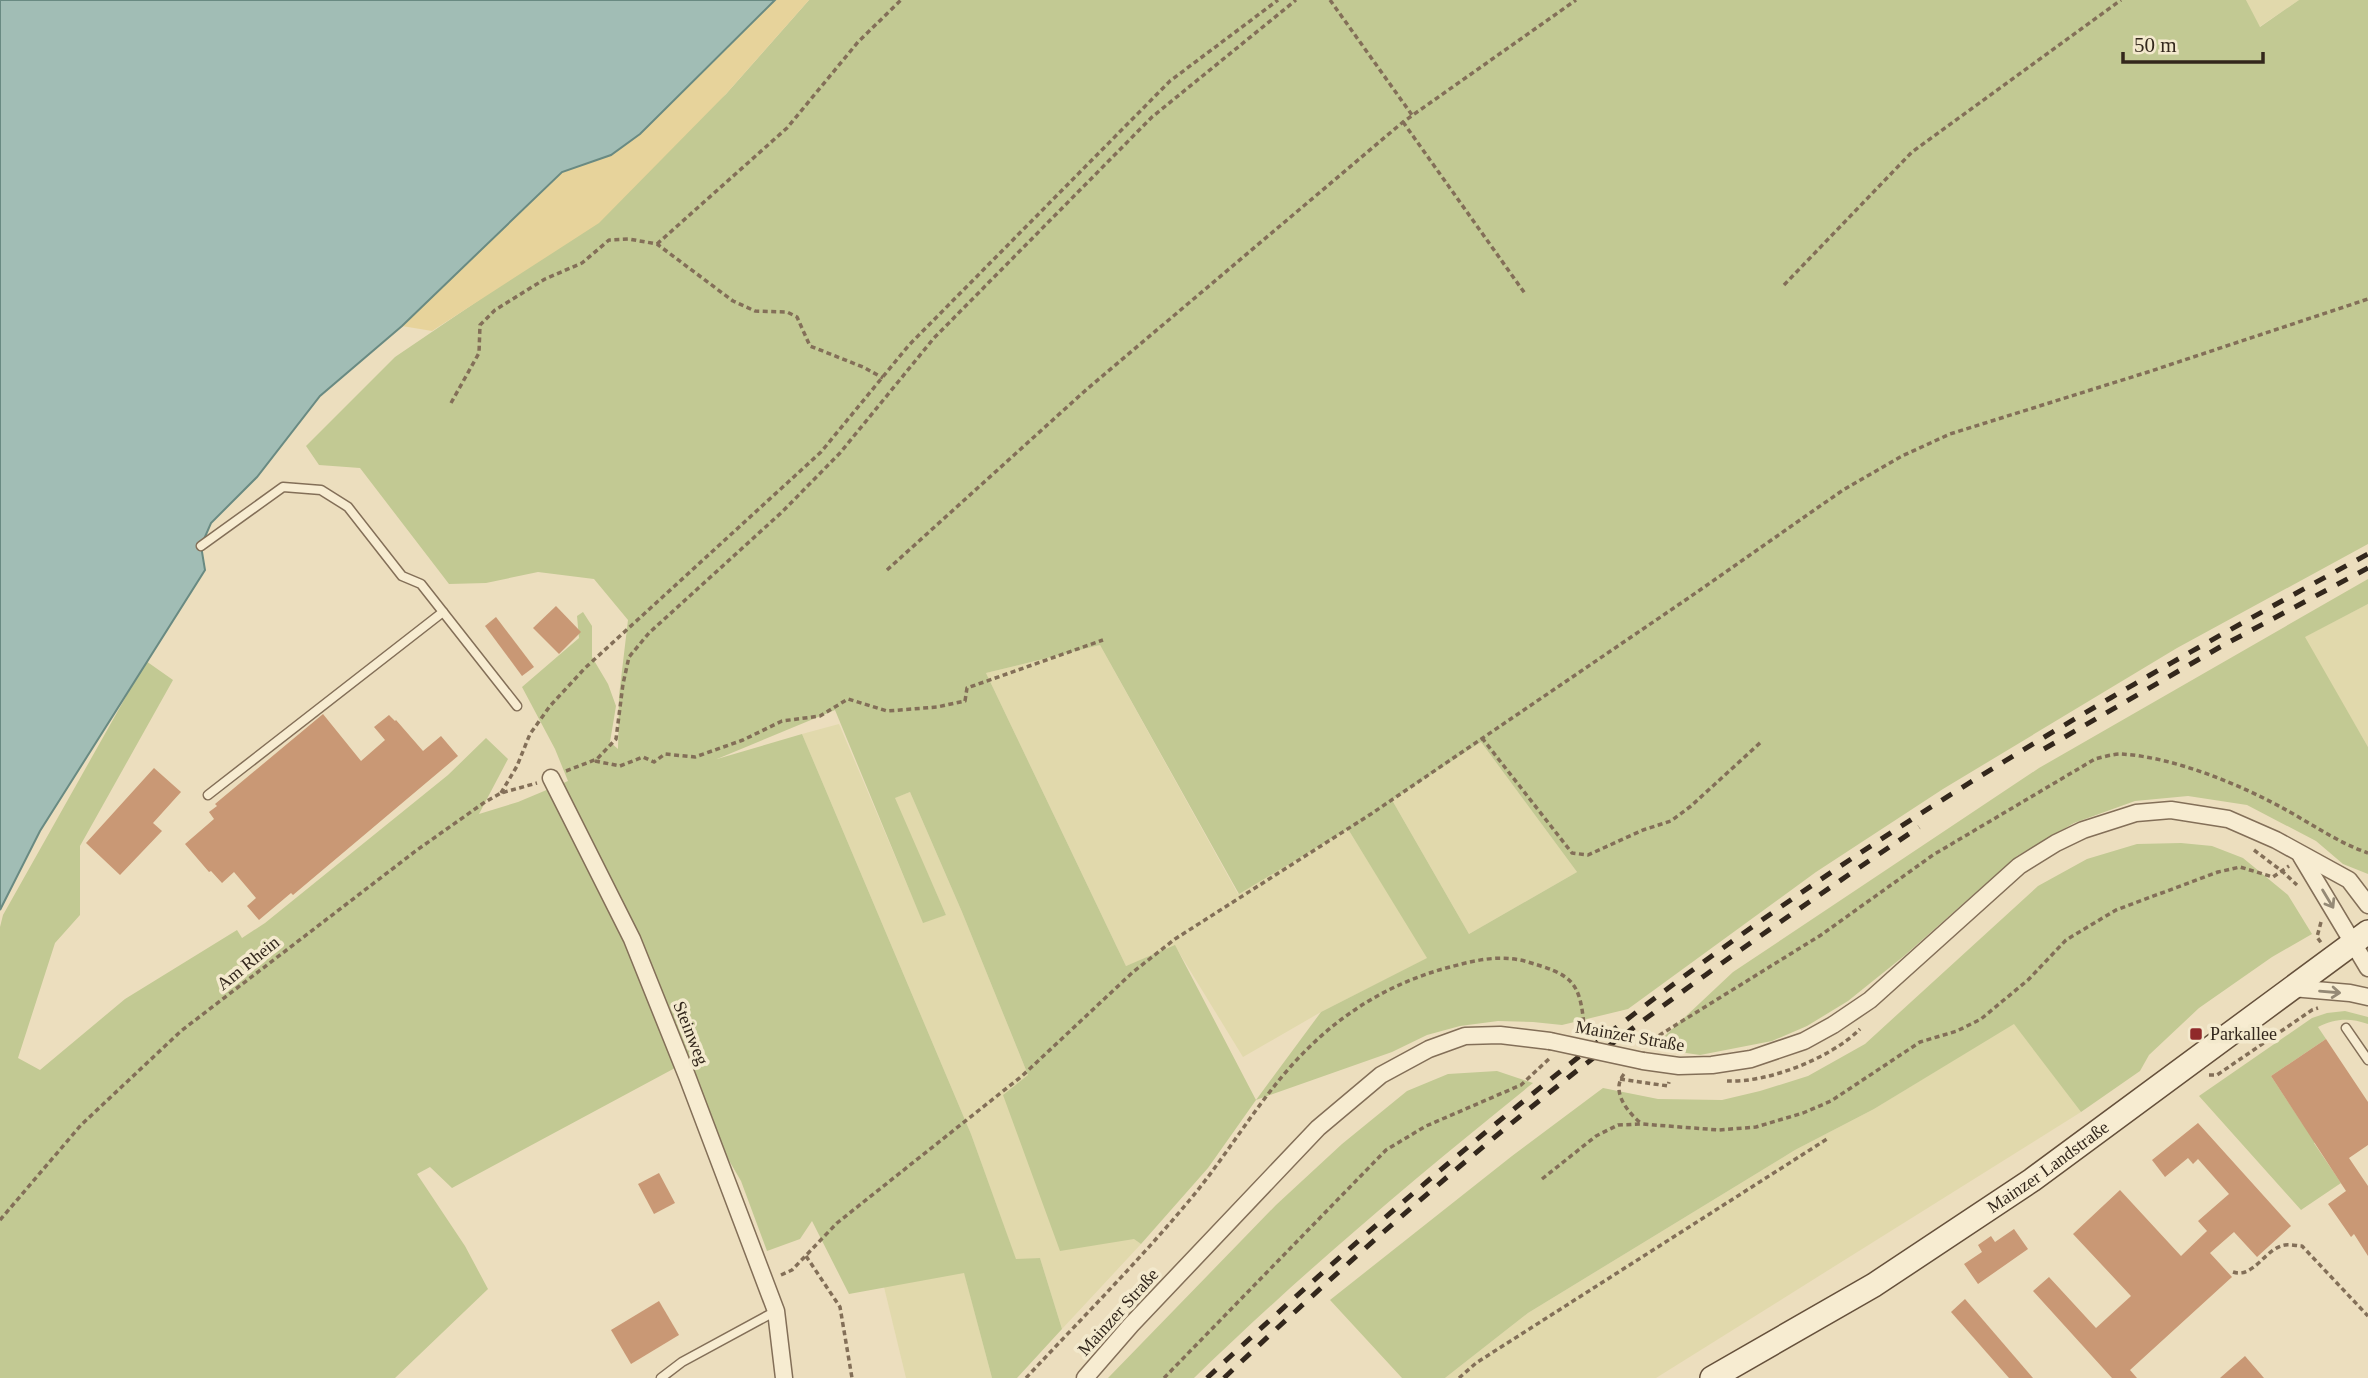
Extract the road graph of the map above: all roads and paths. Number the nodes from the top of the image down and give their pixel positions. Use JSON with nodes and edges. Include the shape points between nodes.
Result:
{"nodes":[{"id":1,"x":901,"y":0,"type":"edge"},
{"id":2,"x":1278,"y":0,"type":"edge"},
{"id":3,"x":1296,"y":0,"type":"edge"},
{"id":4,"x":1330,"y":0,"type":"edge"},
{"id":5,"x":1576,"y":0,"type":"edge"},
{"id":6,"x":2121,"y":0,"type":"edge"},
{"id":7,"x":1412,"y":115,"type":"junction"},
{"id":8,"x":1403,"y":122,"type":"junction"},
{"id":9,"x":657,"y":244,"type":"junction"},
{"id":10,"x":1784,"y":285,"type":"dead end"},
{"id":11,"x":1526,"y":295,"type":"dead end"},
{"id":12,"x":2368,"y":299,"type":"edge"},
{"id":13,"x":883,"y":378,"type":"junction"},
{"id":14,"x":451,"y":404,"type":"dead end"},
{"id":15,"x":201,"y":546,"type":"dead end"},
{"id":16,"x":887,"y":570,"type":"dead end"},
{"id":17,"x":443,"y":612,"type":"junction"},
{"id":18,"x":1103,"y":639,"type":"dead end"},
{"id":19,"x":517,"y":706,"type":"dead end"},
{"id":20,"x":1482,"y":737,"type":"junction"},
{"id":21,"x":1761,"y":742,"type":"dead end"},
{"id":22,"x":592,"y":761,"type":"junction"},
{"id":23,"x":551,"y":778,"type":"junction"},
{"id":24,"x":501,"y":793,"type":"junction"},
{"id":25,"x":208,"y":795,"type":"dead end"},
{"id":26,"x":2243,"y":845,"type":"dead end"},
{"id":27,"x":2368,"y":853,"type":"edge"},
{"id":28,"x":2301,"y":856,"type":"junction"},
{"id":29,"x":2283,"y":872,"type":"junction"},
{"id":30,"x":2349,"y":880,"type":"junction"},
{"id":31,"x":2368,"y":884,"type":"edge"},
{"id":32,"x":2299,"y":887,"type":"dead end"},
{"id":33,"x":2368,"y":905,"type":"edge"},
{"id":34,"x":2321,"y":917,"type":"dead end"},
{"id":35,"x":2360,"y":938,"type":"edge"},
{"id":36,"x":2323,"y":946,"type":"dead end"},
{"id":37,"x":2368,"y":968,"type":"edge"},
{"id":38,"x":2292,"y":988,"type":"junction"},
{"id":39,"x":2368,"y":997,"type":"edge"},
{"id":40,"x":2328,"y":1006,"type":"dead end"},
{"id":41,"x":1865,"y":1025,"type":"dead end"},
{"id":42,"x":2347,"y":1028,"type":"dead end"},
{"id":43,"x":1575,"y":1035,"type":"dead end"},
{"id":44,"x":1553,"y":1046,"type":"junction"},
{"id":45,"x":1643,"y":1056,"type":"junction"},
{"id":46,"x":2368,"y":1060,"type":"edge"},
{"id":47,"x":1627,"y":1070,"type":"dead end"},
{"id":48,"x":2203,"y":1076,"type":"dead end"},
{"id":49,"x":1658,"y":1078,"type":"dead end"},
{"id":50,"x":1620,"y":1079,"type":"junction"},
{"id":51,"x":1669,"y":1080,"type":"dead end"},
{"id":52,"x":1718,"y":1081,"type":"dead end"},
{"id":53,"x":1668,"y":1086,"type":"dead end"},
{"id":54,"x":1642,"y":1124,"type":"junction"},
{"id":55,"x":1827,"y":1139,"type":"dead end"},
{"id":56,"x":1542,"y":1179,"type":"dead end"},
{"id":57,"x":0,"y":1220,"type":"edge"},
{"id":58,"x":806,"y":1256,"type":"junction"},
{"id":59,"x":2233,"y":1272,"type":"dead end"},
{"id":60,"x":765,"y":1282,"type":"junction"},
{"id":61,"x":776,"y":1311,"type":"junction"},
{"id":62,"x":2368,"y":1316,"type":"edge"},
{"id":63,"x":662,"y":1378,"type":"edge"},
{"id":64,"x":784,"y":1378,"type":"edge"},
{"id":65,"x":852,"y":1378,"type":"edge"},
{"id":66,"x":1026,"y":1378,"type":"edge"},
{"id":67,"x":1085,"y":1378,"type":"edge"},
{"id":68,"x":1164,"y":1378,"type":"edge"},
{"id":69,"x":1459,"y":1378,"type":"edge"},
{"id":70,"x":1712,"y":1378,"type":"edge"}],
"edges":[{"from":1,"to":9,"type":"path","via":[[858,42],[787,128]]},
{"from":2,"to":13,"type":"path","via":[[1170,81],[909,345]]},
{"from":3,"to":22,"type":"path","via":[[1152,117],[934,338],[840,453],[649,633],[629,657],[616,739]]},
{"from":4,"to":7,"type":"path"},
{"from":5,"to":7,"type":"path"},
{"from":6,"to":10,"type":"path","via":[[1912,152]]},
{"from":7,"to":8,"type":"path"},
{"from":8,"to":11,"type":"path"},
{"from":8,"to":16,"type":"path","via":[[1087,389]]},
{"from":9,"to":13,"type":"path","via":[[733,300],[755,311],[787,312],[797,317],[810,346]]},
{"from":9,"to":14,"type":"path","via":[[609,240],[582,263],[545,279],[495,310],[480,325],[479,353]]},
{"from":12,"to":20,"type":"path","via":[[1951,434],[1902,456],[1843,489]]},
{"from":13,"to":24,"type":"path","via":[[821,452],[585,668],[550,706],[530,734]]},
{"from":15,"to":17,"type":"lane","via":[[283,487],[321,490],[348,508],[402,576],[421,584]]},
{"from":17,"to":19,"type":"lane"},
{"from":17,"to":25,"type":"lane"},
{"from":18,"to":22,"type":"path","via":[[967,688],[965,701],[887,711],[848,699],[820,716],[782,721],[695,757],[665,754],[654,762],[643,757],[620,766]]},
{"from":20,"to":21,"type":"path","via":[[1572,853],[1588,855],[1671,821]]},
{"from":20,"to":58,"type":"path","via":[[1175,939],[1022,1076],[837,1223]]},
{"from":22,"to":23,"type":"path","name":"Am Rhein"},
{"from":23,"to":24,"type":"path","name":"Am Rhein"},
{"from":23,"to":60,"type":"street","name":"Steinweg","via":[[632,939]]},
{"from":24,"to":57,"type":"path","name":"Am Rhein","via":[[417,850],[181,1031],[81,1125]]},
{"from":26,"to":29,"type":"path"},
{"from":27,"to":45,"type":"path","via":[[2205,773],[2146,757],[2119,754],[2095,759],[1933,855],[1821,935],[1650,1041]]},
{"from":28,"to":29,"type":"path"},
{"from":28,"to":30,"type":"street","name":"Mainzer Straße"},
{"from":28,"to":35,"type":"street","one_way":true},
{"from":28,"to":45,"type":"street","name":"Mainzer Straße","via":[[2228,819],[2171,810],[2112,820],[2056,843],[2019,866],[1870,1000],[1804,1041],[1751,1059],[1712,1065],[1679,1066]]},
{"from":29,"to":32,"type":"path"},
{"from":29,"to":54,"type":"path","via":[[2273,877],[2240,867],[2218,872],[2116,910],[2066,940],[1981,1019],[1920,1042],[1831,1101],[1802,1113],[1756,1127],[1719,1130]]},
{"from":30,"to":31,"type":"street"},
{"from":30,"to":33,"type":"street"},
{"from":34,"to":36,"type":"path","via":[[2317,937]]},
{"from":35,"to":37,"type":"street"},
{"from":35,"to":38,"type":"main road","name":"Mainzer Landstraße"},
{"from":38,"to":39,"type":"street","one_way":true},
{"from":38,"to":70,"type":"main road","name":"Mainzer Landstraße","via":[[2102,1130],[1944,1240]]},
{"from":40,"to":48,"type":"path","via":[[2312,1010],[2217,1075]]},
{"from":41,"to":52,"type":"path","via":[[1819,1056],[1779,1075]]},
{"from":42,"to":46,"type":"lane"},
{"from":43,"to":66,"type":"path","via":[[1584,1026],[1575,985],[1560,972],[1519,959],[1484,958],[1427,973],[1375,995],[1325,1032],[1281,1078],[1188,1202]]},
{"from":44,"to":45,"type":"street","name":"Mainzer Straße","bridge":true},
{"from":44,"to":67,"type":"street","name":"Mainzer Straße","via":[[1500,1035],[1465,1036],[1381,1075],[1318,1128]]},
{"from":44,"to":68,"type":"path","via":[[1521,1085],[1426,1126],[1386,1150]]},
{"from":47,"to":50,"type":"path"},
{"from":49,"to":51,"type":"path"},
{"from":50,"to":53,"type":"path"},
{"from":50,"to":54,"type":"path","via":[[1628,1114]]},
{"from":54,"to":56,"type":"path","via":[[1618,1125],[1595,1136]]},
{"from":55,"to":69,"type":"path"},
{"from":58,"to":60,"type":"path","via":[[792,1270]]},
{"from":58,"to":65,"type":"path","via":[[840,1307]]},
{"from":59,"to":62,"type":"path","via":[[2248,1272],[2279,1247],[2302,1247]]},
{"from":60,"to":61,"type":"street","name":"Steinweg"},
{"from":61,"to":63,"type":"lane","via":[[682,1362]]},
{"from":61,"to":64,"type":"street","name":"Steinweg"}]}
